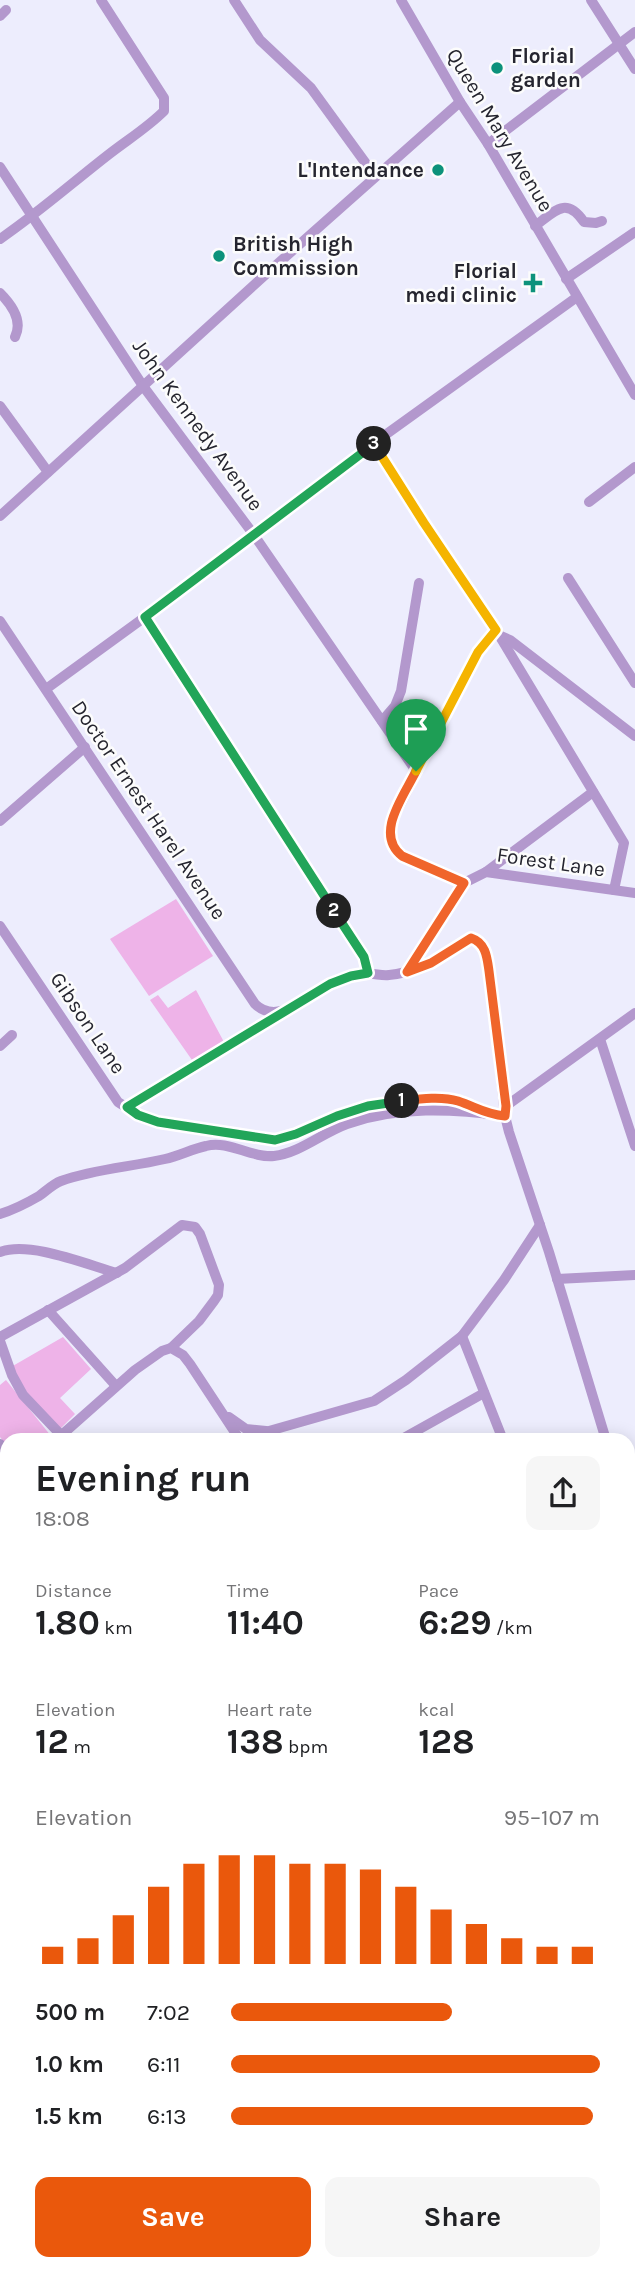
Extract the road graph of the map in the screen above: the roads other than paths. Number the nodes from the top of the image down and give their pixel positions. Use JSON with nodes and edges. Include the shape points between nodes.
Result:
{"nodes":[{"id":1,"x":101,"y":0,"type":"edge"},
{"id":2,"x":234,"y":0,"type":"edge"},
{"id":3,"x":401,"y":0,"type":"edge"},
{"id":4,"x":591,"y":0,"type":"edge"},
{"id":5,"x":635,"y":32,"type":"edge"},
{"id":6,"x":619,"y":44,"type":"junction"},
{"id":7,"x":635,"y":69,"type":"edge"},
{"id":8,"x":460,"y":102,"type":"junction"},
{"id":9,"x":488,"y":144,"type":"junction"},
{"id":10,"x":0,"y":167,"type":"edge"},
{"id":11,"x":375,"y":176,"type":"junction"},
{"id":12,"x":32,"y":217,"type":"junction"},
{"id":13,"x":602,"y":221,"type":"dead end"},
{"id":14,"x":536,"y":226,"type":"junction"},
{"id":15,"x":635,"y":232,"type":"edge"},
{"id":16,"x":0,"y":239,"type":"edge"},
{"id":17,"x":566,"y":279,"type":"junction"},
{"id":18,"x":0,"y":293,"type":"edge"},
{"id":19,"x":577,"y":297,"type":"junction"},
{"id":20,"x":15,"y":337,"type":"dead end"},
{"id":21,"x":143,"y":386,"type":"junction"},
{"id":22,"x":635,"y":395,"type":"edge"},
{"id":23,"x":0,"y":406,"type":"edge"},
{"id":24,"x":374,"y":443,"type":"junction"},
{"id":25,"x":635,"y":467,"type":"edge"},
{"id":26,"x":48,"y":472,"type":"junction"},
{"id":27,"x":589,"y":502,"type":"dead end"},
{"id":28,"x":0,"y":516,"type":"edge"},
{"id":29,"x":254,"y":535,"type":"junction"},
{"id":30,"x":568,"y":578,"type":"dead end"},
{"id":31,"x":419,"y":583,"type":"dead end"},
{"id":32,"x":145,"y":617,"type":"junction"},
{"id":33,"x":0,"y":621,"type":"edge"},
{"id":34,"x":498,"y":632,"type":"junction"},
{"id":35,"x":635,"y":683,"type":"edge"},
{"id":36,"x":46,"y":689,"type":"junction"},
{"id":37,"x":382,"y":722,"type":"junction"},
{"id":38,"x":635,"y":736,"type":"edge"},
{"id":39,"x":85,"y":747,"type":"junction"},
{"id":40,"x":416,"y":771,"type":"junction"},
{"id":41,"x":593,"y":792,"type":"junction"},
{"id":42,"x":0,"y":821,"type":"edge"},
{"id":43,"x":486,"y":872,"type":"junction"},
{"id":44,"x":464,"y":883,"type":"junction"},
{"id":45,"x":614,"y":890,"type":"junction"},
{"id":46,"x":635,"y":893,"type":"edge"},
{"id":47,"x":0,"y":926,"type":"edge"},
{"id":48,"x":407,"y":972,"type":"junction"},
{"id":49,"x":368,"y":973,"type":"junction"},
{"id":50,"x":277,"y":1012,"type":"junction"},
{"id":51,"x":635,"y":1013,"type":"edge"},
{"id":52,"x":12,"y":1035,"type":"dead end"},
{"id":53,"x":600,"y":1039,"type":"junction"},
{"id":54,"x":0,"y":1046,"type":"edge"},
{"id":55,"x":127,"y":1107,"type":"junction"},
{"id":56,"x":505,"y":1111,"type":"junction"},
{"id":57,"x":486,"y":1114,"type":"junction"},
{"id":58,"x":635,"y":1146,"type":"edge"},
{"id":59,"x":0,"y":1214,"type":"edge"},
{"id":60,"x":540,"y":1225,"type":"junction"},
{"id":61,"x":0,"y":1252,"type":"edge"},
{"id":62,"x":117,"y":1273,"type":"junction"},
{"id":63,"x":635,"y":1275,"type":"edge"},
{"id":64,"x":556,"y":1279,"type":"junction"},
{"id":65,"x":48,"y":1310,"type":"junction"},
{"id":66,"x":462,"y":1336,"type":"junction"},
{"id":67,"x":0,"y":1339,"type":"edge"},
{"id":68,"x":172,"y":1348,"type":"junction"},
{"id":69,"x":116,"y":1386,"type":"junction"},
{"id":70,"x":484,"y":1393,"type":"junction"},
{"id":71,"x":223,"y":1413,"type":"junction"},
{"id":72,"x":56,"y":1433,"type":"edge"},
{"id":73,"x":63,"y":1433,"type":"edge"},
{"id":74,"x":235,"y":1433,"type":"edge"},
{"id":75,"x":248,"y":1433,"type":"edge"},
{"id":76,"x":260,"y":1433,"type":"edge"},
{"id":77,"x":413,"y":1433,"type":"edge"},
{"id":78,"x":500,"y":1433,"type":"edge"},
{"id":79,"x":604,"y":1433,"type":"edge"}],
"edges":[{"from":1,"to":12,"type":"street","via":[[164,99],[164,111]]},
{"from":2,"to":11,"type":"street","via":[[260,40],[311,88]]},
{"from":3,"to":8,"type":"street","name":"Queen Mary Avenue"},
{"from":4,"to":6,"type":"street"},
{"from":5,"to":6,"type":"street"},
{"from":6,"to":7,"type":"street"},
{"from":6,"to":9,"type":"street"},
{"from":8,"to":9,"type":"street","name":"Queen Mary Avenue"},
{"from":8,"to":11,"type":"street"},
{"from":9,"to":14,"type":"street","name":"Queen Mary Avenue"},
{"from":10,"to":12,"type":"street","name":"John Kennedy Avenue"},
{"from":11,"to":21,"type":"street"},
{"from":12,"to":16,"type":"street"},
{"from":12,"to":21,"type":"street","name":"John Kennedy Avenue"},
{"from":13,"to":14,"type":"street","via":[[584,222],[565,206]]},
{"from":14,"to":17,"type":"street","name":"Queen Mary Avenue"},
{"from":15,"to":17,"type":"street"},
{"from":17,"to":19,"type":"street","name":"Queen Mary Avenue"},
{"from":18,"to":20,"type":"street","via":[[14,310],[19,327]]},
{"from":19,"to":22,"type":"street","name":"Queen Mary Avenue"},
{"from":19,"to":24,"type":"street"},
{"from":21,"to":26,"type":"street"},
{"from":21,"to":29,"type":"street","name":"John Kennedy Avenue"},
{"from":23,"to":26,"type":"street"},
{"from":24,"to":29,"type":"street"},
{"from":24,"to":34,"type":"street"},
{"from":25,"to":27,"type":"street"},
{"from":26,"to":28,"type":"street"},
{"from":29,"to":32,"type":"street"},
{"from":29,"to":37,"type":"street","name":"John Kennedy Avenue"},
{"from":30,"to":35,"type":"street"},
{"from":31,"to":37,"type":"street","via":[[401,691]]},
{"from":32,"to":36,"type":"street"},
{"from":32,"to":49,"type":"street","via":[[364,957]]},
{"from":33,"to":36,"type":"street","name":"Doctor Ernest Harel Avenue"},
{"from":34,"to":38,"type":"street"},
{"from":34,"to":40,"type":"street","via":[[478,652]]},
{"from":34,"to":41,"type":"street"},
{"from":36,"to":39,"type":"street","name":"Doctor Ernest Harel Avenue"},
{"from":37,"to":40,"type":"street","name":"John Kennedy Avenue"},
{"from":39,"to":42,"type":"street"},
{"from":39,"to":50,"type":"street","name":"Doctor Ernest Harel Avenue","via":[[255,1004]]},
{"from":40,"to":44,"type":"street","via":[[391,823],[390,841],[402,856]]},
{"from":41,"to":43,"type":"street"},
{"from":41,"to":45,"type":"street","via":[[624,843]]},
{"from":43,"to":44,"type":"street","name":"Forest Lane"},
{"from":43,"to":45,"type":"street","name":"Forest Lane"},
{"from":44,"to":48,"type":"street"},
{"from":45,"to":46,"type":"street","name":"Forest Lane"},
{"from":47,"to":55,"type":"street","name":"Gibson Lane","via":[[118,1102]]},
{"from":48,"to":49,"type":"street"},
{"from":48,"to":56,"type":"street","via":[[471,938],[483,946]]},
{"from":49,"to":50,"type":"street","via":[[330,984]]},
{"from":50,"to":55,"type":"street"},
{"from":51,"to":53,"type":"street"},
{"from":52,"to":54,"type":"street"},
{"from":53,"to":56,"type":"street"},
{"from":53,"to":58,"type":"street"},
{"from":55,"to":57,"type":"street","name":"Gibson Lane","via":[[158,1122],[275,1140],[368,1106],[419,1098],[456,1100]]},
{"from":56,"to":57,"type":"street"},
{"from":56,"to":60,"type":"street"},
{"from":57,"to":59,"type":"street","via":[[458,1110],[378,1116],[349,1123],[274,1156],[222,1144],[205,1146],[57,1182]]},
{"from":60,"to":64,"type":"street"},
{"from":60,"to":66,"type":"street"},
{"from":61,"to":62,"type":"street","via":[[23,1249]]},
{"from":62,"to":65,"type":"street"},
{"from":62,"to":68,"type":"street","via":[[182,1225],[195,1227],[219,1285],[218,1295]]},
{"from":63,"to":64,"type":"street"},
{"from":64,"to":79,"type":"street"},
{"from":65,"to":67,"type":"street"},
{"from":65,"to":69,"type":"street"},
{"from":66,"to":70,"type":"street"},
{"from":66,"to":76,"type":"street","via":[[374,1401]]},
{"from":67,"to":72,"type":"street","via":[[23,1395]]},
{"from":68,"to":69,"type":"street","via":[[152,1357]]},
{"from":68,"to":71,"type":"street","via":[[190,1363]]},
{"from":69,"to":73,"type":"street"},
{"from":70,"to":77,"type":"street"},
{"from":70,"to":78,"type":"street"},
{"from":71,"to":74,"type":"street"},
{"from":71,"to":75,"type":"street"}]}
